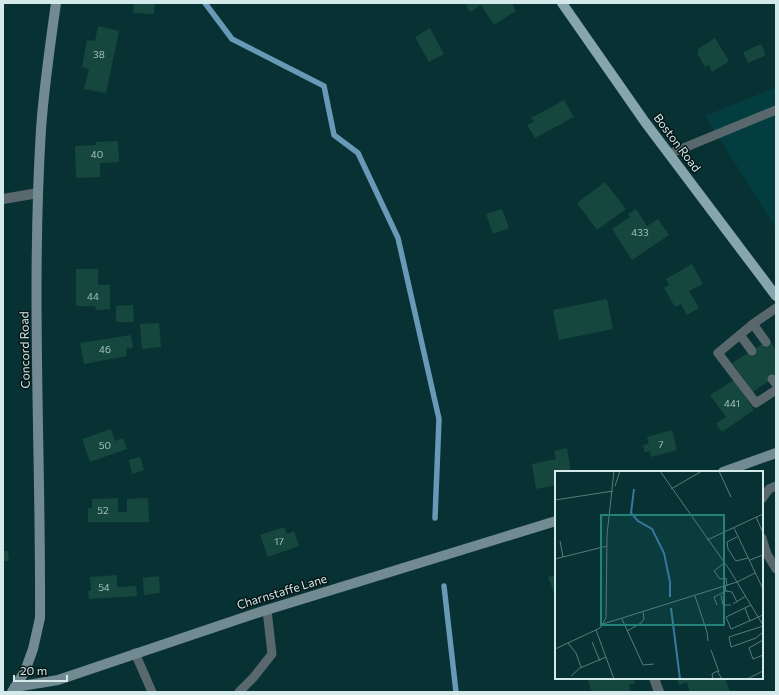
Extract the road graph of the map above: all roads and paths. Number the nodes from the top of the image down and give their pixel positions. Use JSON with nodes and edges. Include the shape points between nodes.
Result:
{"nodes":[{"id":1,"x":56,"y":3,"type":"edge"},
{"id":2,"x":562,"y":3,"type":"edge"},
{"id":3,"x":776,"y":110,"type":"edge"},
{"id":4,"x":669,"y":154,"type":"junction"},
{"id":5,"x":38,"y":193,"type":"junction"},
{"id":6,"x":3,"y":199,"type":"edge"},
{"id":7,"x":776,"y":296,"type":"edge"},
{"id":8,"x":776,"y":308,"type":"edge"},
{"id":9,"x":754,"y":324,"type":"junction"},
{"id":10,"x":740,"y":334,"type":"junction"},
{"id":11,"x":766,"y":342,"type":"dead end"},
{"id":12,"x":752,"y":351,"type":"dead end"},
{"id":13,"x":776,"y":390,"type":"edge"},
{"id":14,"x":776,"y":454,"type":"edge"},
{"id":15,"x":726,"y":471,"type":"edge"},
{"id":16,"x":776,"y":486,"type":"edge"},
{"id":17,"x":763,"y":498,"type":"edge"},
{"id":18,"x":555,"y":521,"type":"edge"},
{"id":19,"x":763,"y":541,"type":"edge"},
{"id":20,"x":776,"y":569,"type":"edge"},
{"id":21,"x":266,"y":610,"type":"junction"},
{"id":22,"x":135,"y":653,"type":"junction"},
{"id":23,"x":654,"y":679,"type":"edge"},
{"id":24,"x":14,"y":689,"type":"edge"},
{"id":25,"x":152,"y":692,"type":"edge"},
{"id":26,"x":239,"y":692,"type":"edge"},
{"id":27,"x":659,"y":692,"type":"edge"}],
"edges":[{"from":1,"to":5,"type":"main road","name":"Concord Road","via":[[41,128]]},
{"from":2,"to":4,"type":"main road","name":"Boston Road"},
{"from":3,"to":4,"type":"lane"},
{"from":4,"to":7,"type":"main road","name":"Boston Road"},
{"from":5,"to":6,"type":"street"},
{"from":5,"to":24,"type":"main road","name":"Concord Road","via":[[36,246],[40,618],[34,649]]},
{"from":8,"to":9,"type":"lane"},
{"from":9,"to":10,"type":"lane"},
{"from":9,"to":11,"type":"lane"},
{"from":10,"to":12,"type":"lane"},
{"from":10,"to":13,"type":"lane","via":[[718,353],[756,403]]},
{"from":14,"to":15,"type":"main road"},
{"from":16,"to":17,"type":"lane","via":[[769,489]]},
{"from":18,"to":21,"type":"main road","name":"Charnstaffe Lane"},
{"from":19,"to":20,"type":"lane"},
{"from":21,"to":22,"type":"main road","name":"Charnstaffe Lane"},
{"from":21,"to":26,"type":"lane","via":[[272,654]]},
{"from":22,"to":24,"type":"main road","name":"Charnstaffe Lane","via":[[58,680]]},
{"from":22,"to":25,"type":"lane"},
{"from":23,"to":27,"type":"street"}]}
